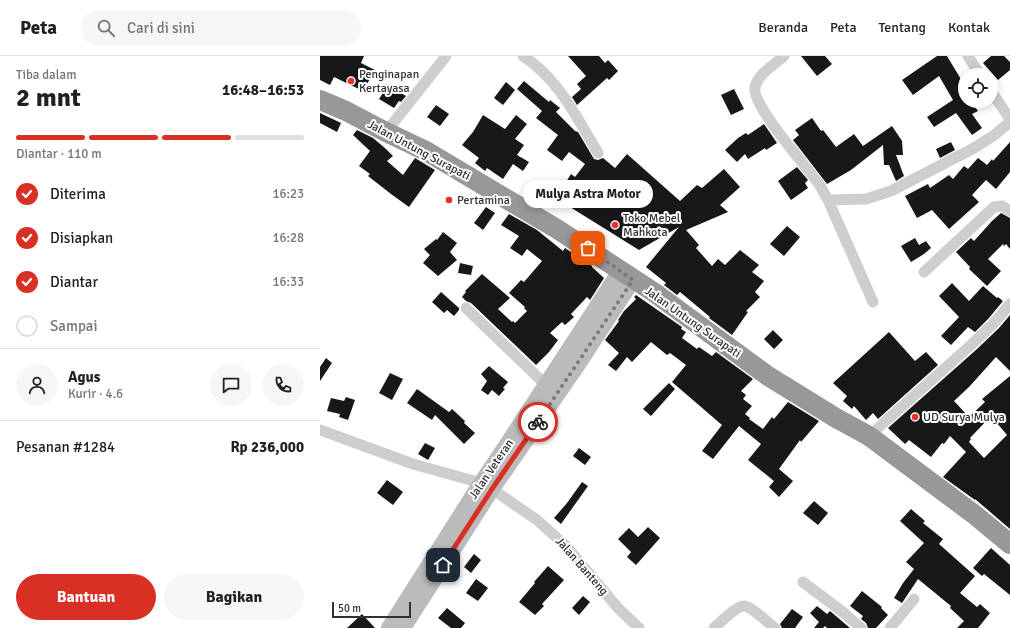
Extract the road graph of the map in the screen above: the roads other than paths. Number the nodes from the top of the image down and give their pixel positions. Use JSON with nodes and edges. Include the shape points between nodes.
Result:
{"nodes":[{"id":1,"x":446,"y":56,"type":"edge"},
{"id":2,"x":523,"y":56,"type":"edge"},
{"id":3,"x":784,"y":56,"type":"edge"},
{"id":4,"x":968,"y":56,"type":"edge"},
{"id":5,"x":976,"y":68,"type":"edge"},
{"id":6,"x":320,"y":100,"type":"edge"},
{"id":7,"x":998,"y":102,"type":"edge"},
{"id":8,"x":1010,"y":120,"type":"edge"},
{"id":9,"x":386,"y":132,"type":"junction"},
{"id":10,"x":598,"y":153,"type":"dead end"},
{"id":11,"x":828,"y":200,"type":"junction"},
{"id":12,"x":1010,"y":211,"type":"edge"},
{"id":13,"x":924,"y":272,"type":"dead end"},
{"id":14,"x":627,"y":275,"type":"junction"},
{"id":15,"x":873,"y":302,"type":"dead end"},
{"id":16,"x":1010,"y":304,"type":"edge"},
{"id":17,"x":466,"y":308,"type":"dead end"},
{"id":18,"x":546,"y":385,"type":"junction"},
{"id":19,"x":320,"y":430,"type":"edge"},
{"id":20,"x":869,"y":436,"type":"junction"},
{"id":21,"x":486,"y":486,"type":"junction"},
{"id":22,"x":1010,"y":544,"type":"edge"},
{"id":23,"x":803,"y":582,"type":"dead end"},
{"id":24,"x":914,"y":599,"type":"dead end"},
{"id":25,"x":389,"y":628,"type":"edge"},
{"id":26,"x":403,"y":628,"type":"edge"},
{"id":27,"x":638,"y":628,"type":"edge"},
{"id":28,"x":714,"y":628,"type":"edge"},
{"id":29,"x":774,"y":628,"type":"edge"},
{"id":30,"x":861,"y":628,"type":"edge"},
{"id":31,"x":890,"y":628,"type":"edge"}],
"edges":[{"from":1,"to":9,"type":"street"},
{"from":2,"to":10,"type":"street","via":[[539,67],[556,85]]},
{"from":3,"to":11,"type":"street","via":[[759,78],[754,92],[765,115]]},
{"from":4,"to":5,"type":"street"},
{"from":6,"to":9,"type":"highway","name":"Jalan Untung Surapati"},
{"from":7,"to":8,"type":"street"},
{"from":8,"to":11,"type":"street","via":[[993,136],[974,148],[892,191],[866,199]]},
{"from":9,"to":14,"type":"highway","name":"Jalan Untung Surapati","via":[[426,151],[513,201]]},
{"from":11,"to":15,"type":"street"},
{"from":12,"to":13,"type":"street","via":[[1002,206],[994,207]]},
{"from":14,"to":18,"type":"main road","name":"Jalan Veteran"},
{"from":14,"to":20,"type":"highway","name":"Jalan Untung Surapati","via":[[768,376]]},
{"from":14,"to":21,"type":"main road","name":"Jalan Veteran","via":[[579,363]]},
{"from":16,"to":20,"type":"street","via":[[972,344]]},
{"from":17,"to":18,"type":"street"},
{"from":18,"to":21,"type":"main road","name":"Jalan Veteran","via":[[508,443]]},
{"from":19,"to":21,"type":"street","name":"Jalan Banteng","via":[[413,464]]},
{"from":20,"to":22,"type":"highway","name":"Jalan Untung Surapati"},
{"from":21,"to":25,"type":"main road","name":"Jalan Veteran"},
{"from":21,"to":26,"type":"main road","name":"Jalan Veteran"},
{"from":21,"to":27,"type":"street","name":"Jalan Banteng","via":[[537,520],[566,546]]},
{"from":23,"to":30,"type":"street"},
{"from":24,"to":31,"type":"street"},
{"from":28,"to":29,"type":"street","via":[[739,607],[746,606]]}]}
